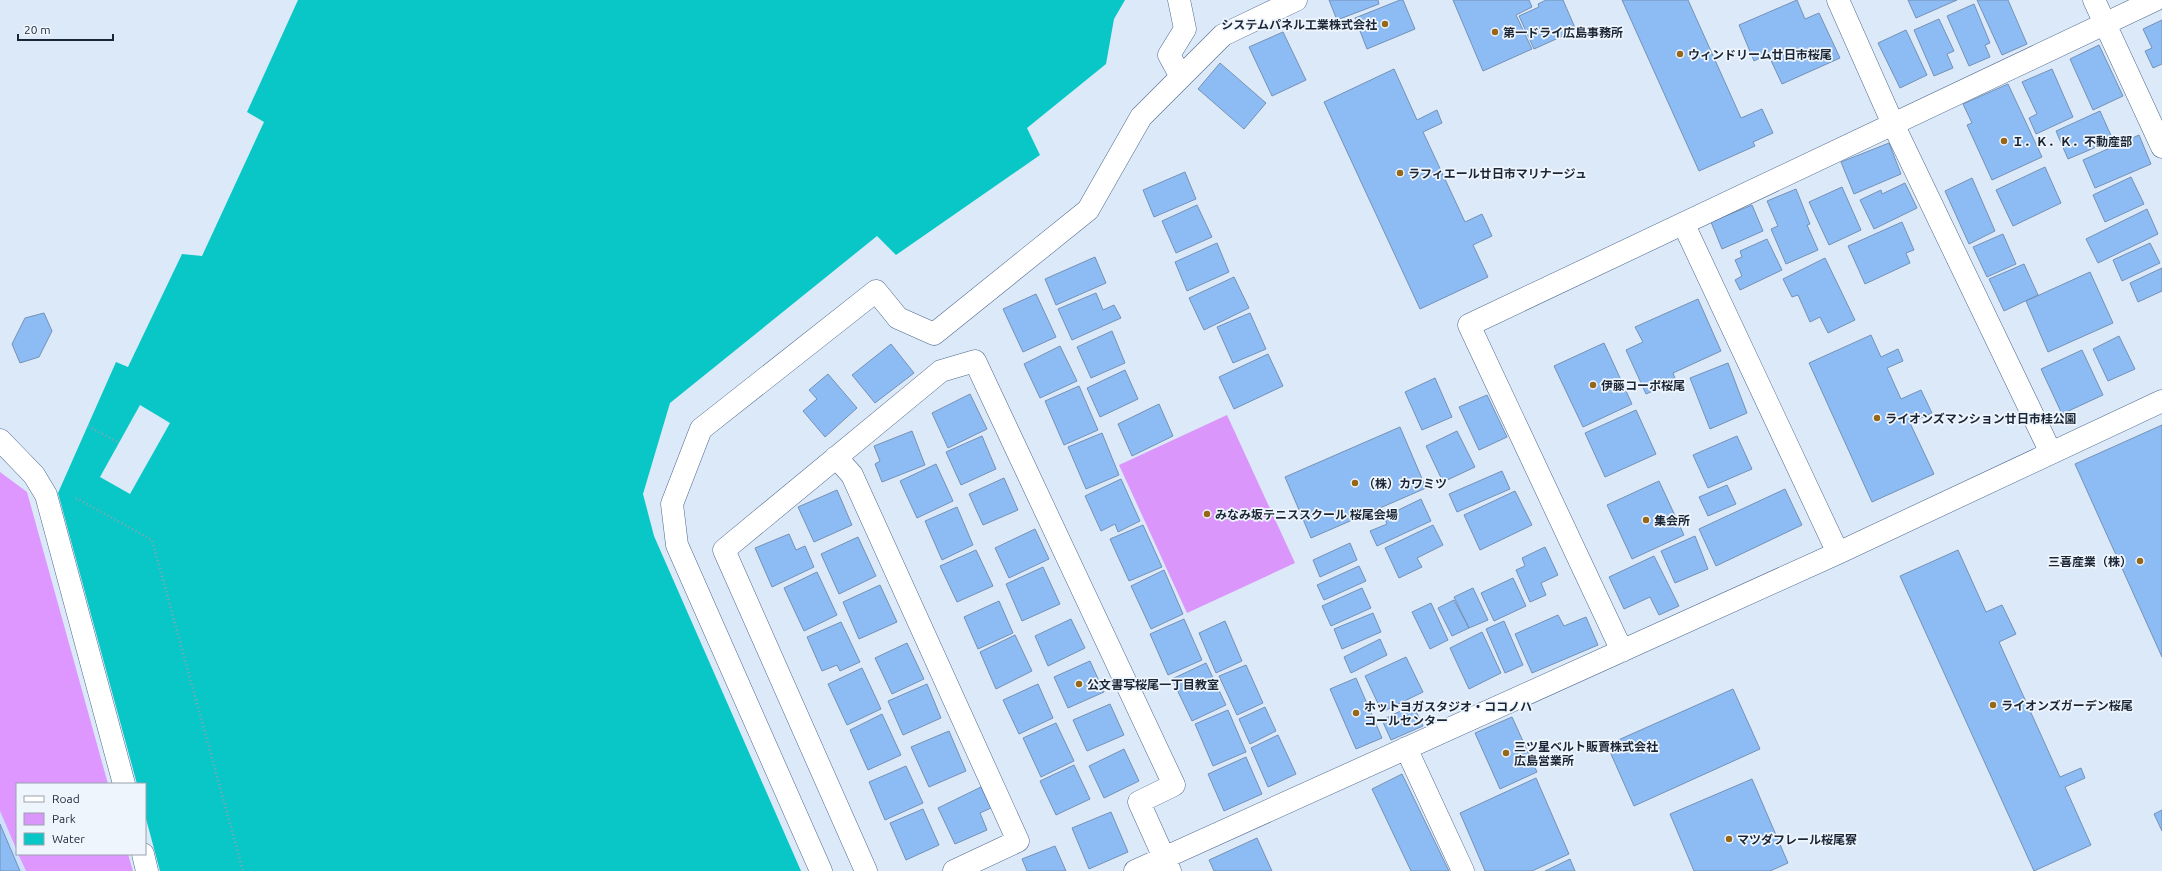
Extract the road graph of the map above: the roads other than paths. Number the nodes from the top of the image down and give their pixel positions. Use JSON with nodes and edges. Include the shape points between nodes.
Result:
{"nodes":[{"id":1,"x":1179,"y":0,"type":"edge"},
{"id":2,"x":1296,"y":0,"type":"edge"},
{"id":3,"x":1838,"y":0,"type":"edge"},
{"id":4,"x":2094,"y":0,"type":"edge"},
{"id":5,"x":2155,"y":0,"type":"edge"},
{"id":6,"x":2105,"y":23,"type":"junction"},
{"id":7,"x":1181,"y":77,"type":"junction"},
{"id":8,"x":1893,"y":124,"type":"junction"},
{"id":9,"x":2162,"y":148,"type":"edge"},
{"id":10,"x":1684,"y":224,"type":"junction"},
{"id":11,"x":2162,"y":401,"type":"edge"},
{"id":12,"x":0,"y":440,"type":"edge"},
{"id":13,"x":2051,"y":453,"type":"junction"},
{"id":14,"x":836,"y":458,"type":"junction"},
{"id":15,"x":1838,"y":553,"type":"junction"},
{"id":16,"x":1622,"y":651,"type":"junction"},
{"id":17,"x":1406,"y":748,"type":"junction"},
{"id":18,"x":124,"y":783,"type":"edge"},
{"id":19,"x":143,"y":855,"type":"edge"},
{"id":20,"x":1167,"y":864,"type":"edge"},
{"id":21,"x":959,"y":870,"type":"edge"},
{"id":22,"x":147,"y":871,"type":"edge"},
{"id":23,"x":822,"y":871,"type":"edge"},
{"id":24,"x":866,"y":871,"type":"edge"},
{"id":25,"x":1135,"y":871,"type":"edge"},
{"id":26,"x":1463,"y":871,"type":"edge"}],
"edges":[{"from":1,"to":7,"type":"street","via":[[1185,29],[1169,55]]},
{"from":2,"to":7,"type":"street","via":[[1222,35]]},
{"from":3,"to":8,"type":"street"},
{"from":4,"to":6,"type":"street"},
{"from":5,"to":6,"type":"street"},
{"from":6,"to":8,"type":"street"},
{"from":6,"to":9,"type":"street"},
{"from":7,"to":23,"type":"street","via":[[1141,117],[1088,210],[934,334],[898,318],[876,291],[700,429],[672,504],[677,545]]},
{"from":8,"to":10,"type":"street"},
{"from":8,"to":13,"type":"street"},
{"from":10,"to":15,"type":"street"},
{"from":10,"to":16,"type":"street","via":[[1469,325]]},
{"from":11,"to":13,"type":"street"},
{"from":12,"to":18,"type":"street","via":[[34,474],[46,495]]},
{"from":13,"to":15,"type":"street"},
{"from":14,"to":20,"type":"street","via":[[941,371],[975,361],[1174,785],[1140,802]]},
{"from":14,"to":21,"type":"street","via":[[852,475],[1018,841]]},
{"from":14,"to":24,"type":"street","via":[[724,550]]},
{"from":15,"to":16,"type":"street"},
{"from":16,"to":17,"type":"street"},
{"from":17,"to":20,"type":"street"},
{"from":17,"to":26,"type":"street"},
{"from":19,"to":22,"type":"street"},
{"from":20,"to":25,"type":"street"}]}
